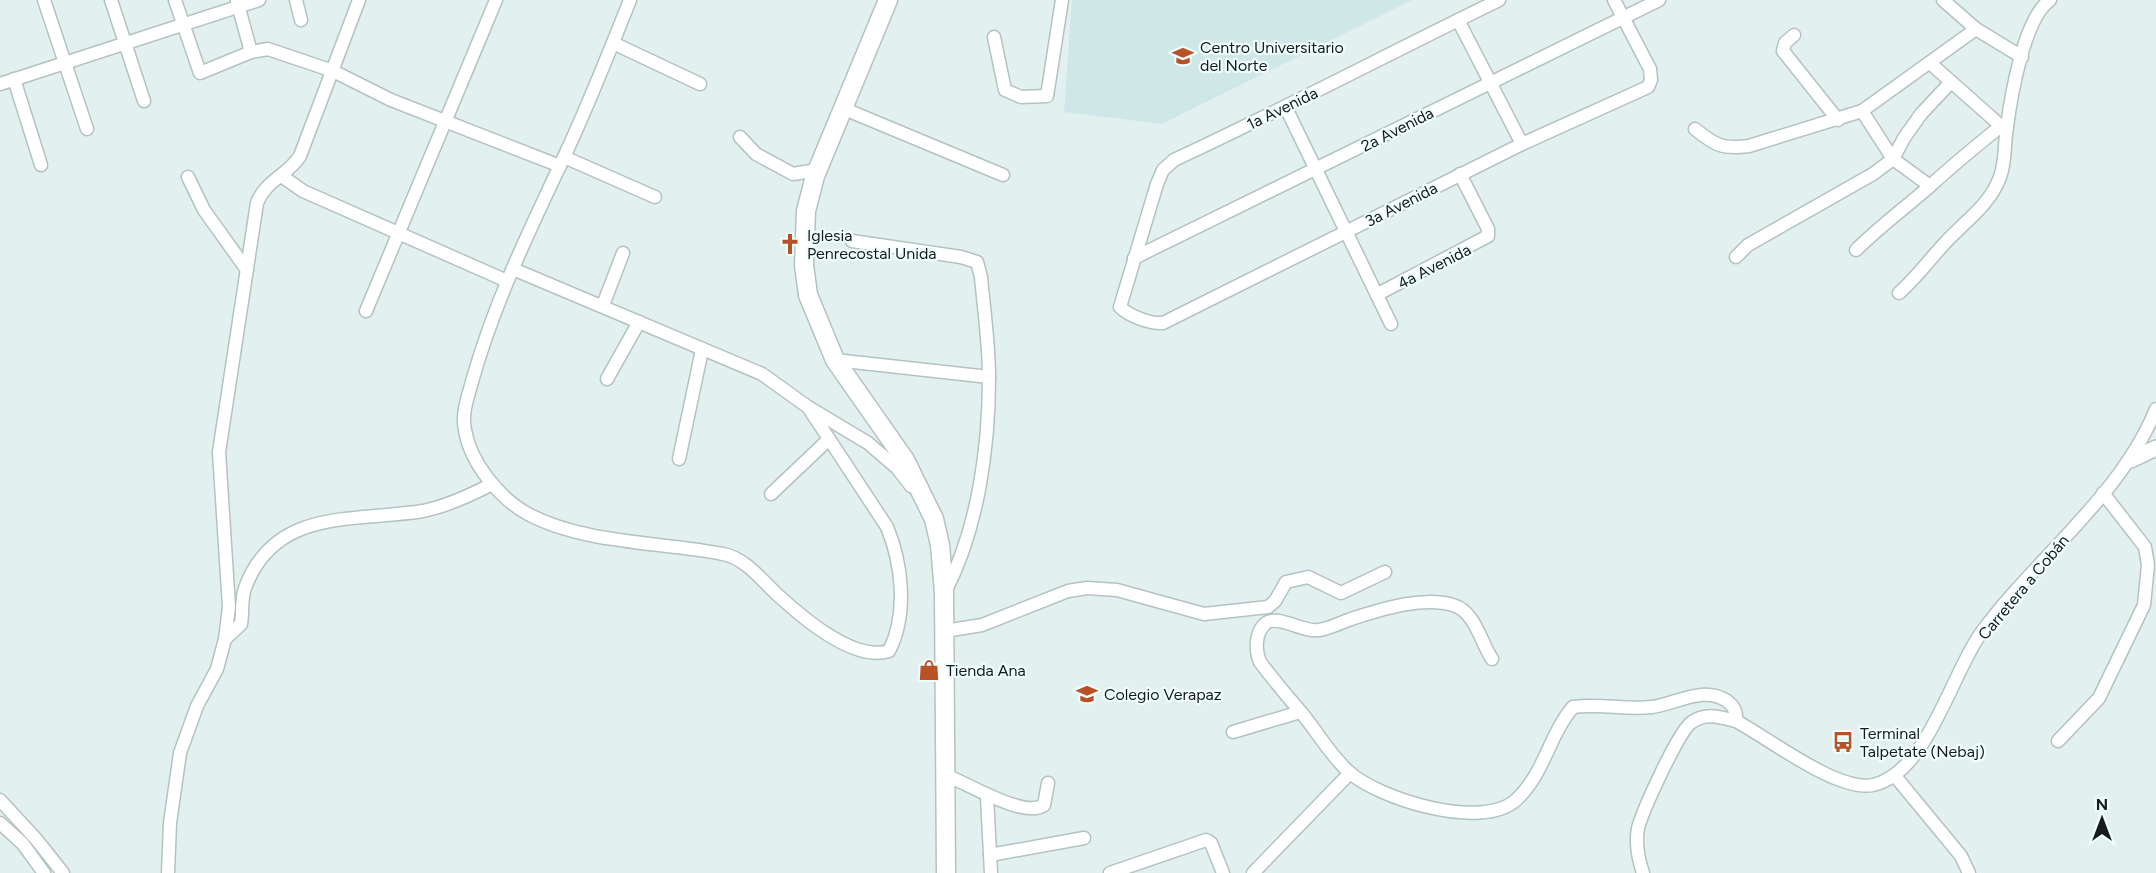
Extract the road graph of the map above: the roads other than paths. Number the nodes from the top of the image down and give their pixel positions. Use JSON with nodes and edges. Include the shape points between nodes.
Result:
{"nodes":[{"id":1,"x":44,"y":0,"type":"edge"},
{"id":2,"x":111,"y":0,"type":"edge"},
{"id":3,"x":175,"y":0,"type":"edge"},
{"id":4,"x":259,"y":0,"type":"edge"},
{"id":5,"x":296,"y":0,"type":"edge"},
{"id":6,"x":360,"y":0,"type":"edge"},
{"id":7,"x":496,"y":0,"type":"edge"},
{"id":8,"x":630,"y":0,"type":"edge"},
{"id":9,"x":888,"y":0,"type":"edge"},
{"id":10,"x":1062,"y":0,"type":"edge"},
{"id":11,"x":1499,"y":0,"type":"edge"},
{"id":12,"x":1614,"y":0,"type":"edge"},
{"id":13,"x":1659,"y":0,"type":"edge"},
{"id":14,"x":1943,"y":0,"type":"edge"},
{"id":15,"x":2050,"y":0,"type":"edge"},
{"id":16,"x":238,"y":4,"type":"edge"},
{"id":17,"x":1623,"y":17,"type":"junction"},
{"id":18,"x":301,"y":20,"type":"dead end"},
{"id":19,"x":1458,"y":20,"type":"junction"},
{"id":20,"x":182,"y":23,"type":"junction"},
{"id":21,"x":1976,"y":29,"type":"junction"},
{"id":22,"x":1794,"y":35,"type":"dead end"},
{"id":23,"x":994,"y":37,"type":"dead end"},
{"id":24,"x":123,"y":42,"type":"junction"},
{"id":25,"x":613,"y":43,"type":"junction"},
{"id":26,"x":251,"y":52,"type":"junction"},
{"id":27,"x":2022,"y":57,"type":"junction"},
{"id":28,"x":65,"y":61,"type":"junction"},
{"id":29,"x":1930,"y":63,"type":"junction"},
{"id":30,"x":333,"y":71,"type":"junction"},
{"id":31,"x":14,"y":79,"type":"junction"},
{"id":32,"x":1490,"y":82,"type":"junction"},
{"id":33,"x":1951,"y":82,"type":"junction"},
{"id":34,"x":0,"y":84,"type":"edge"},
{"id":35,"x":700,"y":84,"type":"dead end"},
{"id":36,"x":144,"y":101,"type":"dead end"},
{"id":37,"x":842,"y":108,"type":"junction"},
{"id":38,"x":1286,"y":108,"type":"junction"},
{"id":39,"x":1862,"y":111,"type":"junction"},
{"id":40,"x":1838,"y":120,"type":"junction"},
{"id":41,"x":445,"y":121,"type":"junction"},
{"id":42,"x":2004,"y":127,"type":"junction"},
{"id":43,"x":87,"y":129,"type":"dead end"},
{"id":44,"x":1695,"y":129,"type":"dead end"},
{"id":45,"x":740,"y":137,"type":"dead end"},
{"id":46,"x":1522,"y":144,"type":"junction"},
{"id":47,"x":1893,"y":159,"type":"junction"},
{"id":48,"x":562,"y":162,"type":"junction"},
{"id":49,"x":41,"y":165,"type":"dead end"},
{"id":50,"x":817,"y":170,"type":"junction"},
{"id":51,"x":1315,"y":170,"type":"junction"},
{"id":52,"x":1460,"y":174,"type":"junction"},
{"id":53,"x":1003,"y":175,"type":"dead end"},
{"id":54,"x":188,"y":177,"type":"dead end"},
{"id":55,"x":283,"y":177,"type":"junction"},
{"id":56,"x":1930,"y":186,"type":"junction"},
{"id":57,"x":655,"y":197,"type":"dead end"},
{"id":58,"x":1347,"y":231,"type":"junction"},
{"id":59,"x":398,"y":233,"type":"junction"},
{"id":60,"x":852,"y":241,"type":"dead end"},
{"id":61,"x":1856,"y":250,"type":"dead end"},
{"id":62,"x":623,"y":253,"type":"dead end"},
{"id":63,"x":1736,"y":257,"type":"dead end"},
{"id":64,"x":1134,"y":258,"type":"junction"},
{"id":65,"x":247,"y":270,"type":"junction"},
{"id":66,"x":510,"y":275,"type":"junction"},
{"id":67,"x":1378,"y":294,"type":"junction"},
{"id":68,"x":1899,"y":294,"type":"dead end"},
{"id":69,"x":603,"y":305,"type":"junction"},
{"id":70,"x":366,"y":311,"type":"dead end"},
{"id":71,"x":639,"y":322,"type":"junction"},
{"id":72,"x":1391,"y":324,"type":"dead end"},
{"id":73,"x":702,"y":350,"type":"junction"},
{"id":74,"x":835,"y":360,"type":"junction"},
{"id":75,"x":989,"y":377,"type":"junction"},
{"id":76,"x":607,"y":379,"type":"dead end"},
{"id":77,"x":808,"y":407,"type":"junction"},
{"id":78,"x":2156,"y":409,"type":"edge"},
{"id":79,"x":829,"y":439,"type":"junction"},
{"id":80,"x":2156,"y":447,"type":"edge"},
{"id":81,"x":679,"y":459,"type":"dead end"},
{"id":82,"x":2131,"y":460,"type":"junction"},
{"id":83,"x":492,"y":484,"type":"junction"},
{"id":84,"x":2103,"y":493,"type":"junction"},
{"id":85,"x":771,"y":494,"type":"dead end"},
{"id":86,"x":923,"y":500,"type":"junction"},
{"id":87,"x":1385,"y":572,"type":"dead end"},
{"id":88,"x":944,"y":593,"type":"junction"},
{"id":89,"x":945,"y":631,"type":"junction"},
{"id":90,"x":225,"y":639,"type":"junction"},
{"id":91,"x":1492,"y":659,"type":"dead end"},
{"id":92,"x":1300,"y":712,"type":"junction"},
{"id":93,"x":1736,"y":721,"type":"junction"},
{"id":94,"x":1233,"y":732,"type":"dead end"},
{"id":95,"x":2058,"y":741,"type":"dead end"},
{"id":96,"x":1350,"y":773,"type":"junction"},
{"id":97,"x":947,"y":776,"type":"junction"},
{"id":98,"x":1895,"y":776,"type":"junction"},
{"id":99,"x":1048,"y":783,"type":"dead end"},
{"id":100,"x":987,"y":796,"type":"junction"},
{"id":101,"x":0,"y":800,"type":"edge"},
{"id":102,"x":0,"y":823,"type":"edge"},
{"id":103,"x":1084,"y":838,"type":"dead end"},
{"id":104,"x":990,"y":855,"type":"junction"},
{"id":105,"x":44,"y":873,"type":"edge"},
{"id":106,"x":63,"y":873,"type":"edge"},
{"id":107,"x":168,"y":873,"type":"edge"},
{"id":108,"x":946,"y":873,"type":"edge"},
{"id":109,"x":991,"y":873,"type":"edge"},
{"id":110,"x":1110,"y":873,"type":"edge"},
{"id":111,"x":1223,"y":873,"type":"edge"},
{"id":112,"x":1253,"y":873,"type":"edge"},
{"id":113,"x":1643,"y":873,"type":"edge"},
{"id":114,"x":1969,"y":873,"type":"edge"}],
"edges":[{"from":1,"to":28,"type":"street"},
{"from":2,"to":24,"type":"street"},
{"from":3,"to":20,"type":"street"},
{"from":4,"to":16,"type":"street"},
{"from":5,"to":18,"type":"street"},
{"from":6,"to":30,"type":"street"},
{"from":7,"to":41,"type":"street"},
{"from":8,"to":25,"type":"street"},
{"from":9,"to":37,"type":"highway"},
{"from":10,"to":23,"type":"street","via":[[1047,96],[1021,97],[1005,90]]},
{"from":11,"to":19,"type":"street","name":"1a Avenida"},
{"from":12,"to":17,"type":"street"},
{"from":13,"to":17,"type":"street","name":"2a Avenida"},
{"from":14,"to":21,"type":"street"},
{"from":15,"to":27,"type":"street","via":[[2042,5],[2034,21]]},
{"from":16,"to":20,"type":"street"},
{"from":16,"to":26,"type":"street"},
{"from":17,"to":32,"type":"street","name":"2a Avenida"},
{"from":17,"to":46,"type":"street","name":"3a Avenida","via":[[1650,69],[1648,87]]},
{"from":19,"to":32,"type":"street"},
{"from":19,"to":38,"type":"street","name":"1a Avenida"},
{"from":20,"to":24,"type":"street"},
{"from":20,"to":26,"type":"street","via":[[200,73]]},
{"from":21,"to":27,"type":"street"},
{"from":21,"to":29,"type":"street"},
{"from":22,"to":40,"type":"street","via":[[1783,51]]},
{"from":24,"to":28,"type":"street"},
{"from":24,"to":36,"type":"street"},
{"from":25,"to":35,"type":"street"},
{"from":25,"to":48,"type":"street"},
{"from":26,"to":30,"type":"street","via":[[268,49]]},
{"from":27,"to":42,"type":"street"},
{"from":28,"to":31,"type":"street"},
{"from":28,"to":43,"type":"street"},
{"from":29,"to":33,"type":"street"},
{"from":29,"to":39,"type":"street"},
{"from":30,"to":41,"type":"street"},
{"from":30,"to":55,"type":"street","via":[[300,156]]},
{"from":31,"to":34,"type":"street"},
{"from":31,"to":49,"type":"street"},
{"from":32,"to":46,"type":"street"},
{"from":32,"to":51,"type":"street","name":"2a Avenida"},
{"from":33,"to":42,"type":"street"},
{"from":33,"to":47,"type":"street","via":[[1921,114]]},
{"from":37,"to":50,"type":"highway"},
{"from":37,"to":53,"type":"street"},
{"from":38,"to":51,"type":"street"},
{"from":38,"to":64,"type":"street","name":"1a Avenida","via":[[1174,160],[1163,170]]},
{"from":39,"to":40,"type":"street"},
{"from":39,"to":47,"type":"street"},
{"from":40,"to":44,"type":"street","via":[[1731,148],[1717,146]]},
{"from":41,"to":48,"type":"street"},
{"from":41,"to":59,"type":"street"},
{"from":42,"to":56,"type":"street","via":[[1950,166]]},
{"from":42,"to":68,"type":"street","via":[[2001,176],[1993,192]]},
{"from":45,"to":50,"type":"street","via":[[756,154],[793,174]]},
{"from":46,"to":52,"type":"street","name":"3a Avenida"},
{"from":47,"to":56,"type":"street"},
{"from":47,"to":63,"type":"street","via":[[1748,245]]},
{"from":48,"to":57,"type":"street"},
{"from":48,"to":66,"type":"street"},
{"from":50,"to":74,"type":"highway","via":[[806,211],[804,265],[808,295]]},
{"from":51,"to":58,"type":"street"},
{"from":51,"to":64,"type":"street","name":"2a Avenida"},
{"from":52,"to":58,"type":"street","name":"3a Avenida"},
{"from":52,"to":67,"type":"street","name":"4a Avenida","via":[[1488,236]]},
{"from":54,"to":65,"type":"street","via":[[204,210]]},
{"from":55,"to":59,"type":"street","via":[[303,191]]},
{"from":55,"to":65,"type":"street","via":[[261,192]]},
{"from":56,"to":61,"type":"street","via":[[1880,225]]},
{"from":58,"to":64,"type":"street","name":"3a Avenida","via":[[1188,311],[1156,323],[1120,307]]},
{"from":58,"to":67,"type":"street"},
{"from":59,"to":66,"type":"street"},
{"from":59,"to":70,"type":"street"},
{"from":60,"to":75,"type":"street","via":[[977,262]]},
{"from":62,"to":69,"type":"street"},
{"from":65,"to":90,"type":"street","via":[[219,452],[229,607]]},
{"from":66,"to":69,"type":"street"},
{"from":66,"to":83,"type":"street","via":[[487,329],[466,403],[464,428],[470,450]]},
{"from":67,"to":72,"type":"street"},
{"from":69,"to":71,"type":"street"},
{"from":71,"to":73,"type":"street"},
{"from":71,"to":76,"type":"street"},
{"from":73,"to":77,"type":"street","via":[[762,374]]},
{"from":73,"to":81,"type":"street"},
{"from":74,"to":75,"type":"street"},
{"from":74,"to":86,"type":"highway","via":[[905,459]]},
{"from":75,"to":88,"type":"street","via":[[983,465],[965,546]]},
{"from":77,"to":79,"type":"street"},
{"from":77,"to":86,"type":"street","via":[[868,443],[897,468]]},
{"from":78,"to":82,"type":"street","name":"Carretera a Cobán"},
{"from":79,"to":83,"type":"street","via":[[894,545],[900,590],[899,626],[889,651],[879,654],[861,652],[805,619],[735,557],[570,528],[528,513]]},
{"from":79,"to":85,"type":"street"},
{"from":80,"to":82,"type":"main road"},
{"from":82,"to":84,"type":"street","name":"Carretera a Cobán"},
{"from":83,"to":90,"type":"street","via":[[424,510],[372,514],[314,525],[281,538],[254,569],[242,598],[241,624]]},
{"from":84,"to":95,"type":"street","via":[[2145,548],[2148,565],[2144,605],[2099,698]]},
{"from":84,"to":98,"type":"street","name":"Carretera a Cobán","via":[[1981,634],[1929,730]]},
{"from":86,"to":88,"type":"highway","via":[[938,536]]},
{"from":87,"to":89,"type":"street","via":[[1341,593],[1308,577],[1286,582],[1268,607],[1204,614],[1117,590],[1087,588],[1068,591],[982,625]]},
{"from":88,"to":89,"type":"highway"},
{"from":89,"to":97,"type":"highway"},
{"from":90,"to":107,"type":"street","via":[[217,669],[197,706],[180,753]]},
{"from":91,"to":92,"type":"street","via":[[1468,614],[1454,605],[1410,604],[1318,631],[1274,620],[1266,622],[1258,636],[1256,653]]},
{"from":92,"to":94,"type":"street"},
{"from":92,"to":96,"type":"street"},
{"from":93,"to":96,"type":"street","via":[[1731,705],[1706,694],[1652,707],[1574,707],[1537,776],[1514,802],[1483,812],[1448,812],[1399,798]]},
{"from":93,"to":98,"type":"street","via":[[1845,784],[1871,785]]},
{"from":93,"to":113,"type":"street","via":[[1708,716],[1693,721],[1681,732],[1639,827],[1638,858]]},
{"from":96,"to":112,"type":"street"},
{"from":97,"to":100,"type":"street","via":[[964,781]]},
{"from":97,"to":108,"type":"highway"},
{"from":98,"to":114,"type":"street","via":[[1961,856]]},
{"from":99,"to":100,"type":"street","via":[[1041,808]]},
{"from":100,"to":104,"type":"street"},
{"from":101,"to":106,"type":"street"},
{"from":102,"to":105,"type":"street","via":[[23,844]]},
{"from":103,"to":104,"type":"street"},
{"from":104,"to":109,"type":"street"},
{"from":110,"to":111,"type":"street","via":[[1206,840],[1211,843]]}]}
